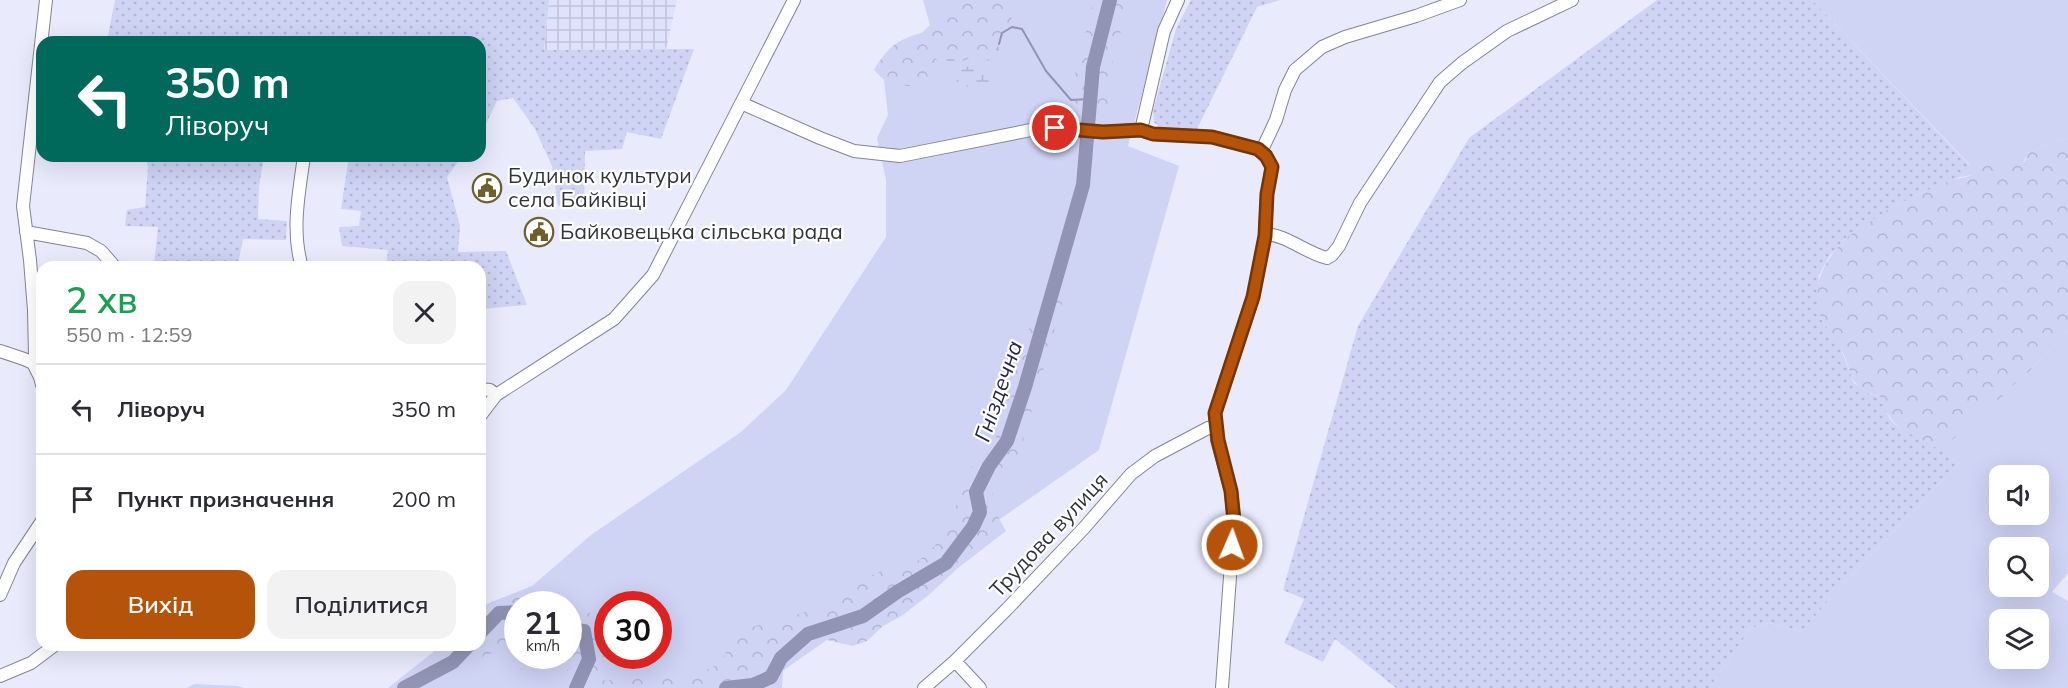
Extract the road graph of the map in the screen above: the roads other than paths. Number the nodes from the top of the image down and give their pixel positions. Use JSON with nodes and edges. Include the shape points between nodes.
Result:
{"nodes":[{"id":1,"x":46,"y":0,"type":"edge"},
{"id":2,"x":794,"y":0,"type":"edge"},
{"id":3,"x":1178,"y":0,"type":"edge"},
{"id":4,"x":1460,"y":0,"type":"edge"},
{"id":5,"x":1572,"y":0,"type":"edge"},
{"id":6,"x":42,"y":36,"type":"edge"},
{"id":7,"x":36,"y":90,"type":"edge"},
{"id":8,"x":741,"y":103,"type":"junction"},
{"id":9,"x":1141,"y":130,"type":"junction"},
{"id":10,"x":1261,"y":152,"type":"junction"},
{"id":11,"x":303,"y":162,"type":"edge"},
{"id":12,"x":26,"y":232,"type":"junction"},
{"id":13,"x":1266,"y":234,"type":"junction"},
{"id":14,"x":110,"y":261,"type":"edge"},
{"id":15,"x":301,"y":261,"type":"edge"},
{"id":16,"x":0,"y":351,"type":"edge"},
{"id":17,"x":33,"y":363,"type":"junction"},
{"id":18,"x":36,"y":370,"type":"edge"},
{"id":19,"x":486,"y":390,"type":"edge"},
{"id":20,"x":496,"y":395,"type":"junction"},
{"id":21,"x":486,"y":408,"type":"edge"},
{"id":22,"x":1216,"y":427,"type":"junction"},
{"id":23,"x":36,"y":530,"type":"edge"},
{"id":24,"x":0,"y":595,"type":"edge"},
{"id":25,"x":47,"y":651,"type":"edge"},
{"id":26,"x":955,"y":661,"type":"junction"},
{"id":27,"x":0,"y":676,"type":"edge"},
{"id":28,"x":924,"y":688,"type":"edge"},
{"id":29,"x":980,"y":688,"type":"edge"},
{"id":30,"x":1222,"y":688,"type":"edge"}],
"edges":[{"from":1,"to":6,"type":"street"},
{"from":2,"to":8,"type":"street"},
{"from":3,"to":9,"type":"street","via":[[1164,31]]},
{"from":4,"to":10,"type":"street","via":[[1322,47],[1295,70]]},
{"from":5,"to":13,"type":"street","via":[[1507,31],[1440,82],[1360,202],[1332,255],[1317,256],[1274,234]]},
{"from":7,"to":12,"type":"street","via":[[23,206]]},
{"from":8,"to":9,"type":"street","via":[[854,151],[900,156],[1036,129]]},
{"from":8,"to":20,"type":"street","via":[[653,275],[614,319]]},
{"from":9,"to":10,"type":"street","via":[[1212,137]]},
{"from":10,"to":13,"type":"street","via":[[1272,167]]},
{"from":11,"to":15,"type":"street","via":[[296,229]]},
{"from":12,"to":14,"type":"street","via":[[87,243]]},
{"from":12,"to":17,"type":"street","via":[[34,310]]},
{"from":13,"to":22,"type":"street","via":[[1253,297],[1215,413]]},
{"from":16,"to":17,"type":"street"},
{"from":17,"to":18,"type":"street"},
{"from":19,"to":20,"type":"street"},
{"from":20,"to":21,"type":"street"},
{"from":22,"to":26,"type":"street","name":"Трудова вулиця","via":[[1155,456],[1131,474],[1044,571]]},
{"from":22,"to":30,"type":"street","via":[[1234,521]]},
{"from":23,"to":24,"type":"street","via":[[14,563]]},
{"from":25,"to":27,"type":"street","via":[[31,663]]},
{"from":26,"to":28,"type":"street","name":"Трудова вулиця"},
{"from":26,"to":29,"type":"street"}]}
